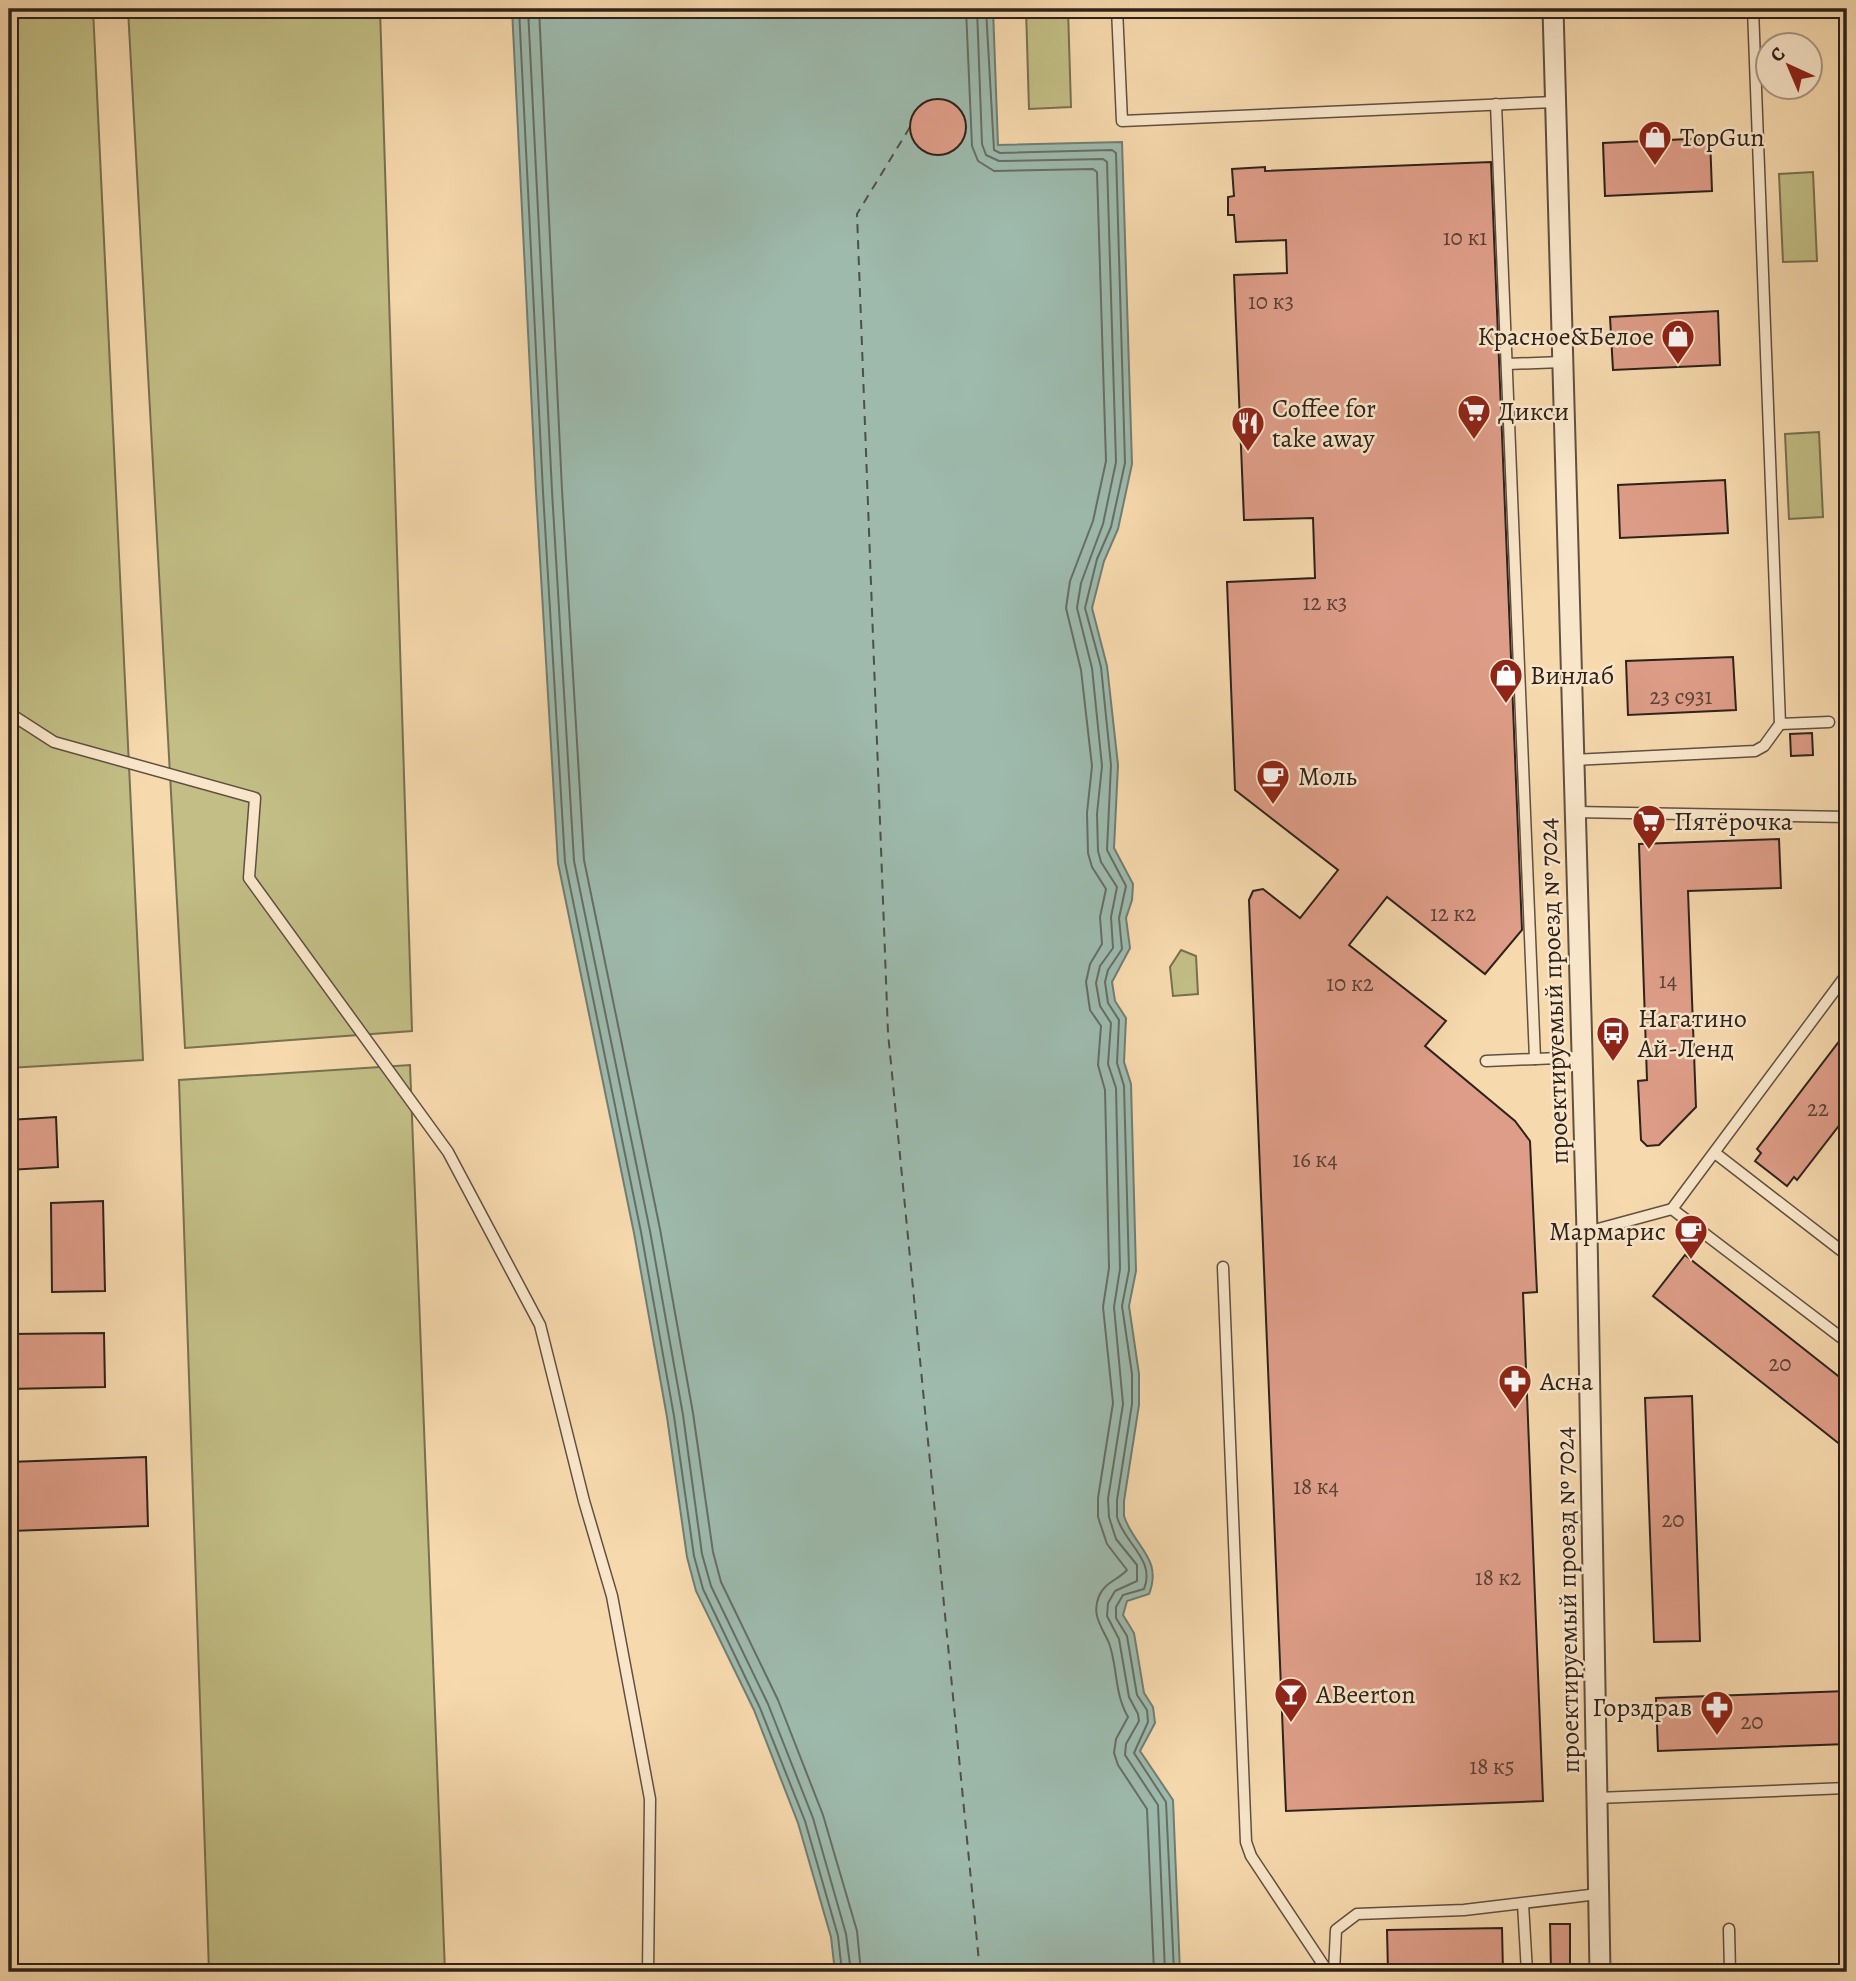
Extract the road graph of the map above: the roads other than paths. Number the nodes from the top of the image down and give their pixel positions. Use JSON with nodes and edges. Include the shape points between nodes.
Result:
{"nodes":[{"id":1,"x":1117,"y":9,"type":"edge"},
{"id":2,"x":1553,"y":9,"type":"edge"},
{"id":3,"x":1752,"y":9,"type":"edge"},
{"id":4,"x":1555,"y":102,"type":"junction"},
{"id":5,"x":1496,"y":104,"type":"junction"},
{"id":6,"x":1562,"y":362,"type":"junction"},
{"id":7,"x":1507,"y":364,"type":"junction"},
{"id":8,"x":9,"y":713,"type":"edge"},
{"id":9,"x":1829,"y":722,"type":"dead end"},
{"id":10,"x":1780,"y":724,"type":"junction"},
{"id":11,"x":1573,"y":760,"type":"junction"},
{"id":12,"x":1574,"y":812,"type":"junction"},
{"id":13,"x":1847,"y":817,"type":"edge"},
{"id":14,"x":1847,"y":974,"type":"edge"},
{"id":15,"x":1582,"y":1057,"type":"junction"},
{"id":16,"x":1535,"y":1059,"type":"junction"},
{"id":17,"x":1486,"y":1061,"type":"dead end"},
{"id":18,"x":1715,"y":1153,"type":"junction"},
{"id":19,"x":1672,"y":1209,"type":"junction"},
{"id":20,"x":1587,"y":1232,"type":"junction"},
{"id":21,"x":1847,"y":1255,"type":"edge"},
{"id":22,"x":1223,"y":1268,"type":"dead end"},
{"id":23,"x":1847,"y":1342,"type":"edge"},
{"id":24,"x":1847,"y":1788,"type":"edge"},
{"id":25,"x":1597,"y":1798,"type":"junction"},
{"id":26,"x":1598,"y":1895,"type":"junction"},
{"id":27,"x":1522,"y":1904,"type":"junction"},
{"id":28,"x":1729,"y":1929,"type":"dead end"},
{"id":29,"x":648,"y":1972,"type":"edge"},
{"id":30,"x":1328,"y":1972,"type":"edge"},
{"id":31,"x":1334,"y":1972,"type":"edge"},
{"id":32,"x":1527,"y":1972,"type":"edge"},
{"id":33,"x":1600,"y":1972,"type":"edge"},
{"id":34,"x":1730,"y":1972,"type":"edge"}],
"edges":[{"from":1,"to":5,"type":"lane","via":[[1122,121]]},
{"from":2,"to":4,"type":"street","name":"проектируемый проезд № 7024"},
{"from":3,"to":10,"type":"lane"},
{"from":4,"to":5,"type":"lane"},
{"from":4,"to":6,"type":"street","name":"проектируемый проезд № 7024"},
{"from":5,"to":7,"type":"lane"},
{"from":6,"to":7,"type":"lane"},
{"from":6,"to":11,"type":"street","name":"проектируемый проезд № 7024"},
{"from":7,"to":16,"type":"lane"},
{"from":8,"to":29,"type":"lane","via":[[54,742],[256,798],[249,878],[448,1152],[540,1325],[612,1595],[650,1799]]},
{"from":9,"to":10,"type":"lane"},
{"from":10,"to":11,"type":"lane","via":[[1765,746],[1755,751]]},
{"from":11,"to":12,"type":"street","name":"проектируемый проезд № 7024"},
{"from":12,"to":13,"type":"lane"},
{"from":12,"to":15,"type":"street","name":"проектируемый проезд № 7024"},
{"from":14,"to":18,"type":"lane"},
{"from":15,"to":16,"type":"lane"},
{"from":15,"to":20,"type":"street","name":"проектируемый проезд № 7024"},
{"from":16,"to":17,"type":"lane"},
{"from":18,"to":19,"type":"lane"},
{"from":18,"to":21,"type":"lane"},
{"from":19,"to":20,"type":"lane"},
{"from":19,"to":23,"type":"lane"},
{"from":20,"to":25,"type":"street","name":"проектируемый проезд № 7024"},
{"from":22,"to":30,"type":"lane","via":[[1246,1842]]},
{"from":24,"to":25,"type":"lane"},
{"from":25,"to":26,"type":"street","name":"проектируемый проезд № 7024"},
{"from":26,"to":27,"type":"lane"},
{"from":26,"to":33,"type":"street","name":"проектируемый проезд № 7024"},
{"from":27,"to":31,"type":"lane","via":[[1357,1914],[1336,1930]]},
{"from":27,"to":32,"type":"lane"},
{"from":28,"to":34,"type":"lane"}]}
